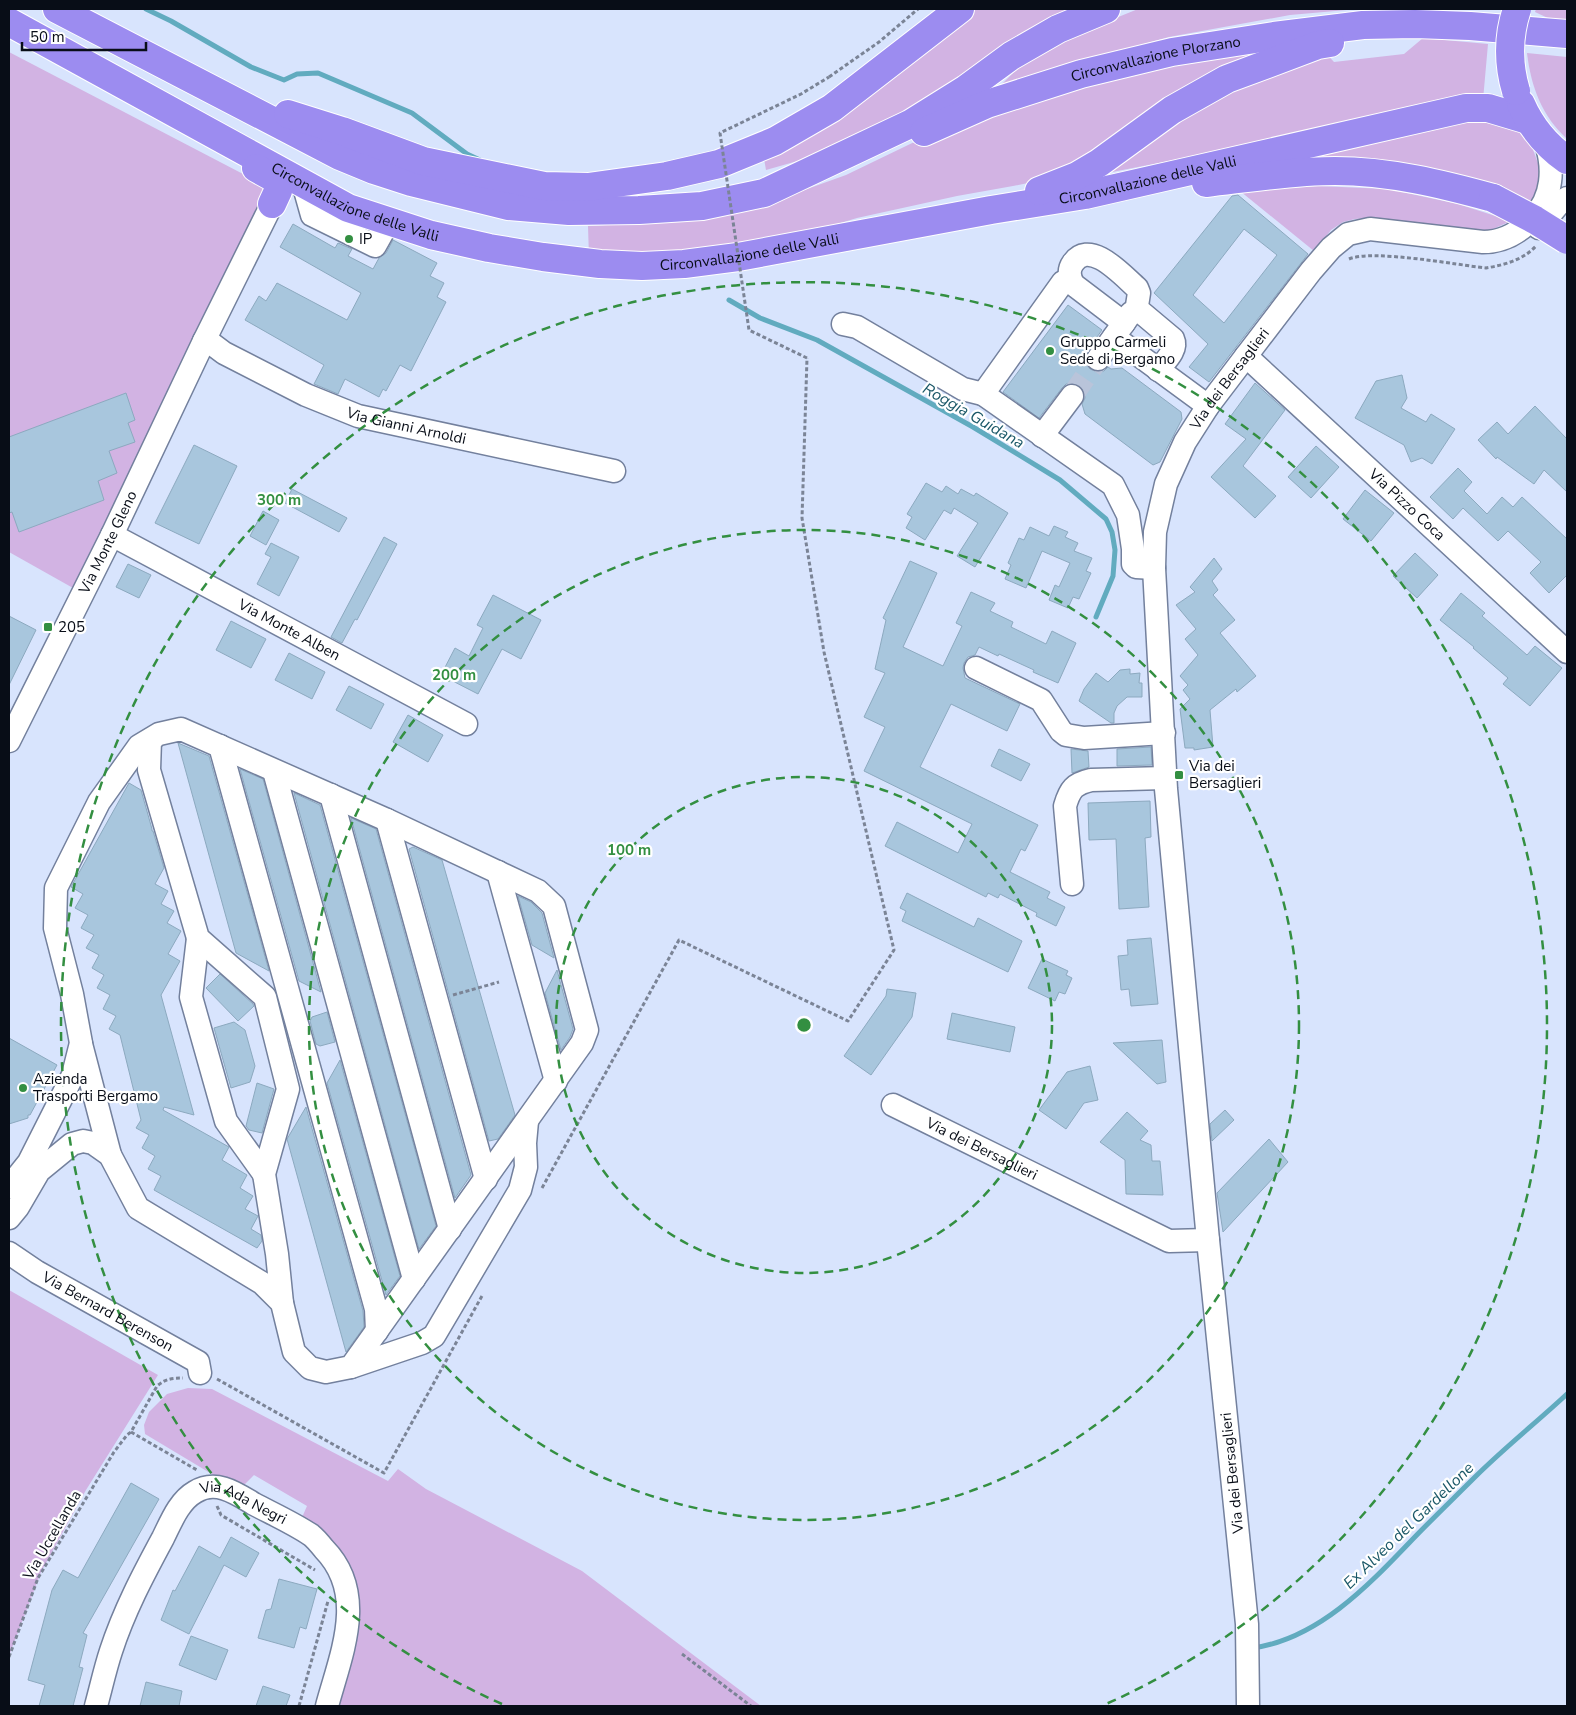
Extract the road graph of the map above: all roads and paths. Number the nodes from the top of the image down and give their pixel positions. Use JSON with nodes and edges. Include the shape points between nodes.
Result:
{"nodes":[{"id":1,"x":57,"y":9,"type":"edge"},
{"id":2,"x":918,"y":9,"type":"edge"},
{"id":3,"x":938,"y":9,"type":"edge"},
{"id":4,"x":960,"y":9,"type":"edge"},
{"id":5,"x":1106,"y":9,"type":"edge"},
{"id":6,"x":1517,"y":9,"type":"edge"},
{"id":7,"x":9,"y":22,"type":"edge"},
{"id":8,"x":1567,"y":34,"type":"edge"},
{"id":9,"x":1567,"y":43,"type":"edge"},
{"id":10,"x":9,"y":44,"type":"edge"},
{"id":11,"x":64,"y":52,"type":"junction"},
{"id":12,"x":247,"y":107,"type":"junction"},
{"id":13,"x":186,"y":119,"type":"junction"},
{"id":14,"x":1528,"y":120,"type":"junction"},
{"id":15,"x":1546,"y":143,"type":"junction"},
{"id":16,"x":1567,"y":160,"type":"edge"},
{"id":17,"x":503,"y":177,"type":"junction"},
{"id":18,"x":764,"y":193,"type":"junction"},
{"id":19,"x":1085,"y":195,"type":"junction"},
{"id":20,"x":1567,"y":198,"type":"edge"},
{"id":21,"x":272,"y":204,"type":"joint"},
{"id":22,"x":991,"y":210,"type":"junction"},
{"id":23,"x":1567,"y":240,"type":"edge"},
{"id":24,"x":1311,"y":271,"type":"junction"},
{"id":25,"x":1070,"y":279,"type":"junction"},
{"id":26,"x":843,"y":324,"type":"dead end"},
{"id":27,"x":1125,"y":324,"type":"junction"},
{"id":28,"x":208,"y":342,"type":"junction"},
{"id":29,"x":1246,"y":356,"type":"junction"},
{"id":30,"x":1098,"y":359,"type":"tunnel mouth"},
{"id":31,"x":1158,"y":370,"type":"junction"},
{"id":32,"x":983,"y":394,"type":"junction"},
{"id":33,"x":1072,"y":396,"type":"tunnel mouth"},
{"id":34,"x":1208,"y":406,"type":"junction"},
{"id":35,"x":1042,"y":436,"type":"junction"},
{"id":36,"x":614,"y":471,"type":"dead end"},
{"id":37,"x":112,"y":535,"type":"junction"},
{"id":38,"x":1154,"y":568,"type":"junction"},
{"id":39,"x":1567,"y":652,"type":"edge"},
{"id":40,"x":976,"y":668,"type":"dead end"},
{"id":41,"x":466,"y":724,"type":"dead end"},
{"id":42,"x":1164,"y":733,"type":"junction"},
{"id":43,"x":150,"y":740,"type":"junction"},
{"id":44,"x":9,"y":741,"type":"edge"},
{"id":45,"x":220,"y":746,"type":"junction"},
{"id":46,"x":274,"y":771,"type":"junction"},
{"id":47,"x":1166,"y":778,"type":"junction"},
{"id":48,"x":331,"y":796,"type":"junction"},
{"id":49,"x":387,"y":820,"type":"junction"},
{"id":50,"x":498,"y":872,"type":"junction"},
{"id":51,"x":1072,"y":884,"type":"dead end"},
{"id":52,"x":198,"y":938,"type":"junction"},
{"id":53,"x":81,"y":1044,"type":"junction"},
{"id":54,"x":556,"y":1080,"type":"junction"},
{"id":55,"x":893,"y":1105,"type":"dead end"},
{"id":56,"x":527,"y":1121,"type":"junction"},
{"id":57,"x":110,"y":1155,"type":"junction"},
{"id":58,"x":264,"y":1174,"type":"junction"},
{"id":59,"x":486,"y":1179,"type":"junction"},
{"id":60,"x":9,"y":1186,"type":"edge"},
{"id":61,"x":539,"y":1194,"type":"dead end"},
{"id":62,"x":9,"y":1218,"type":"edge"},
{"id":63,"x":450,"y":1228,"type":"junction"},
{"id":64,"x":1208,"y":1240,"type":"junction"},
{"id":65,"x":9,"y":1253,"type":"edge"},
{"id":66,"x":414,"y":1279,"type":"junction"},
{"id":67,"x":486,"y":1290,"type":"dead end"},
{"id":68,"x":282,"y":1304,"type":"junction"},
{"id":69,"x":377,"y":1331,"type":"junction"},
{"id":70,"x":351,"y":1367,"type":"junction"},
{"id":71,"x":200,"y":1373,"type":"junction"},
{"id":72,"x":131,"y":1432,"type":"junction"},
{"id":73,"x":212,"y":1486,"type":"junction"},
{"id":74,"x":315,"y":1570,"type":"dead end"},
{"id":75,"x":328,"y":1597,"type":"dead end"},
{"id":76,"x":682,"y":1654,"type":"dead end"},
{"id":77,"x":9,"y":1657,"type":"edge"},
{"id":78,"x":96,"y":1706,"type":"edge"},
{"id":79,"x":300,"y":1706,"type":"edge"},
{"id":80,"x":327,"y":1706,"type":"edge"},
{"id":81,"x":751,"y":1706,"type":"edge"},
{"id":82,"x":1248,"y":1706,"type":"edge"}],
"edges":[{"from":1,"to":12,"type":"highway"},
{"from":2,"to":61,"type":"path","bridge":true,"via":[[879,42],[829,77],[720,133],[749,330],[807,358],[802,518],[824,652],[894,950],[848,1021],[679,940]]},
{"from":3,"to":17,"type":"highway","via":[[826,100],[735,148],[668,168],[597,178]]},
{"from":4,"to":17,"type":"highway","via":[[832,108],[775,141],[719,164],[588,188],[544,186]]},
{"from":5,"to":18,"type":"highway","via":[[1058,29],[1011,56],[966,90],[910,124]]},
{"from":6,"to":14,"type":"highway","bridge":true,"via":[[1512,30],[1511,72]]},
{"from":7,"to":11,"type":"highway","name":"Circonvallazione delle Valli"},
{"from":8,"to":18,"type":"highway","name":"Circonvallazione Plorzano","via":[[1470,26],[1363,25],[1172,52],[1082,74],[987,104],[842,172]]},
{"from":9,"to":22,"type":"highway","name":"Circonvallazione Plorzano","via":[[1416,35],[1318,45],[1227,79],[1172,110],[1077,176]]},
{"from":10,"to":11,"type":"highway"},
{"from":11,"to":13,"type":"highway","name":"Circonvallazione delle Valli"},
{"from":12,"to":17,"type":"highway","via":[[286,113],[423,161]]},
{"from":12,"to":18,"type":"highway","via":[[340,156],[374,170],[508,206],[568,211],[639,210],[702,206]]},
{"from":13,"to":21,"type":"highway","via":[[203,140],[274,178],[278,182],[278,191]]},
{"from":13,"to":22,"type":"highway","name":"Circonvallazione delle Valli","via":[[348,208],[431,235],[489,248],[600,264],[684,264],[738,257]]},
{"from":14,"to":15,"type":"highway"},
{"from":14,"to":19,"type":"highway","name":"Circonvallazione delle Valli","via":[[1488,108],[1466,108]]},
{"from":15,"to":16,"type":"highway"},
{"from":15,"to":24,"type":"street","name":"Via dei Bersaglieri","via":[[1551,172],[1546,196],[1535,216],[1507,237],[1483,242],[1370,229],[1348,234]]},
{"from":19,"to":22,"type":"highway","name":"Circonvallazione delle Valli"},
{"from":19,"to":23,"type":"highway","bridge":true,"via":[[1337,171],[1409,178],[1493,198]]},
{"from":20,"to":24,"type":"street","name":"Via dei Bersaglieri","via":[[1530,238],[1502,254],[1489,256],[1364,242],[1347,248]]},
{"from":21,"to":28,"type":"street","name":"Via Monte Gleno"},
{"from":24,"to":29,"type":"street","name":"Via dei Bersaglieri"},
{"from":25,"to":27,"type":"street"},
{"from":25,"to":27,"type":"street","via":[[1072,264],[1077,258],[1093,254],[1102,258],[1139,293]]},
{"from":25,"to":32,"type":"street","via":[[1063,282]]},
{"from":26,"to":32,"type":"street","via":[[857,327],[962,389]]},
{"from":27,"to":30,"type":"street"},
{"from":27,"to":31,"type":"street"},
{"from":27,"to":31,"type":"street","via":[[1142,313],[1173,339],[1174,349]]},
{"from":28,"to":36,"type":"street","name":"Via Gianni Arnoldi","via":[[306,395],[358,416]]},
{"from":28,"to":37,"type":"street","name":"Via Monte Gleno"},
{"from":29,"to":34,"type":"street","name":"Via dei Bersaglieri"},
{"from":29,"to":39,"type":"street","name":"Via Pizzo Coca"},
{"from":31,"to":34,"type":"street"},
{"from":32,"to":35,"type":"street"},
{"from":33,"to":35,"type":"street"},
{"from":34,"to":38,"type":"street","name":"Via dei Bersaglieri","via":[[1185,442],[1166,484],[1155,532]]},
{"from":35,"to":38,"type":"street","via":[[1113,486],[1128,515],[1133,564]]},
{"from":37,"to":41,"type":"street","name":"Via Monte Alben"},
{"from":37,"to":44,"type":"street","name":"Via Monte Gleno"},
{"from":38,"to":42,"type":"street","name":"Via dei Bersaglieri"},
{"from":40,"to":42,"type":"street","via":[[1041,700],[1066,735],[1084,738]]},
{"from":42,"to":47,"type":"street","name":"Via dei Bersaglieri"},
{"from":43,"to":45,"type":"street","via":[[159,734],[180,729]]},
{"from":43,"to":52,"type":"street","via":[[149,770]]},
{"from":43,"to":53,"type":"street","via":[[139,746],[99,802],[56,888],[55,928]]},
{"from":45,"to":46,"type":"street"},
{"from":45,"to":69,"type":"street","via":[[376,1309]]},
{"from":46,"to":48,"type":"street"},
{"from":46,"to":66,"type":"street"},
{"from":47,"to":51,"type":"street","via":[[1091,780],[1074,787],[1065,806]]},
{"from":47,"to":64,"type":"street","name":"Via dei Bersaglieri"},
{"from":48,"to":49,"type":"street"},
{"from":48,"to":63,"type":"street"},
{"from":49,"to":50,"type":"street"},
{"from":49,"to":59,"type":"street"},
{"from":50,"to":54,"type":"street"},
{"from":50,"to":54,"type":"street","via":[[538,891],[554,906],[587,1030],[582,1043]]},
{"from":52,"to":58,"type":"street","via":[[191,997],[226,1121]]},
{"from":52,"to":58,"type":"street","via":[[265,996],[288,1089]]},
{"from":53,"to":57,"type":"street"},
{"from":53,"to":60,"type":"street","via":[[73,1075],[29,1162]]},
{"from":54,"to":56,"type":"street"},
{"from":55,"to":64,"type":"street","name":"Via dei Bersaglieri","via":[[1169,1241]]},
{"from":56,"to":59,"type":"street"},
{"from":56,"to":70,"type":"street","via":[[526,1167],[520,1190],[434,1336]]},
{"from":57,"to":62,"type":"street","via":[[83,1141],[72,1144],[39,1170]]},
{"from":57,"to":68,"type":"street","via":[[138,1208],[262,1283]]},
{"from":58,"to":68,"type":"street"},
{"from":59,"to":63,"type":"street"},
{"from":63,"to":66,"type":"street"},
{"from":64,"to":82,"type":"street","name":"Via dei Bersaglieri","via":[[1247,1624]]},
{"from":65,"to":71,"type":"street","name":"Via Bernard Berenson","via":[[198,1362]]},
{"from":66,"to":69,"type":"street"},
{"from":67,"to":71,"type":"path","via":[[384,1473],[211,1376]]},
{"from":68,"to":70,"type":"street","via":[[294,1352],[310,1368],[326,1372]]},
{"from":69,"to":70,"type":"street"},
{"from":71,"to":72,"type":"path","name":"Via Uccellanda","via":[[186,1379],[162,1381]]},
{"from":72,"to":73,"type":"path","via":[[208,1476]]},
{"from":72,"to":77,"type":"path","name":"Via Uccellanda","via":[[114,1452],[38,1578]]},
{"from":73,"to":74,"type":"path","via":[[221,1514]]},
{"from":73,"to":78,"type":"street","name":"Via Ada Negri","via":[[195,1492],[179,1507],[133,1593],[111,1652]]},
{"from":73,"to":80,"type":"street","name":"Via Ada Negri","via":[[229,1489],[312,1536],[337,1565],[346,1590],[349,1617]]},
{"from":75,"to":79,"type":"path"},
{"from":76,"to":81,"type":"path"}]}
